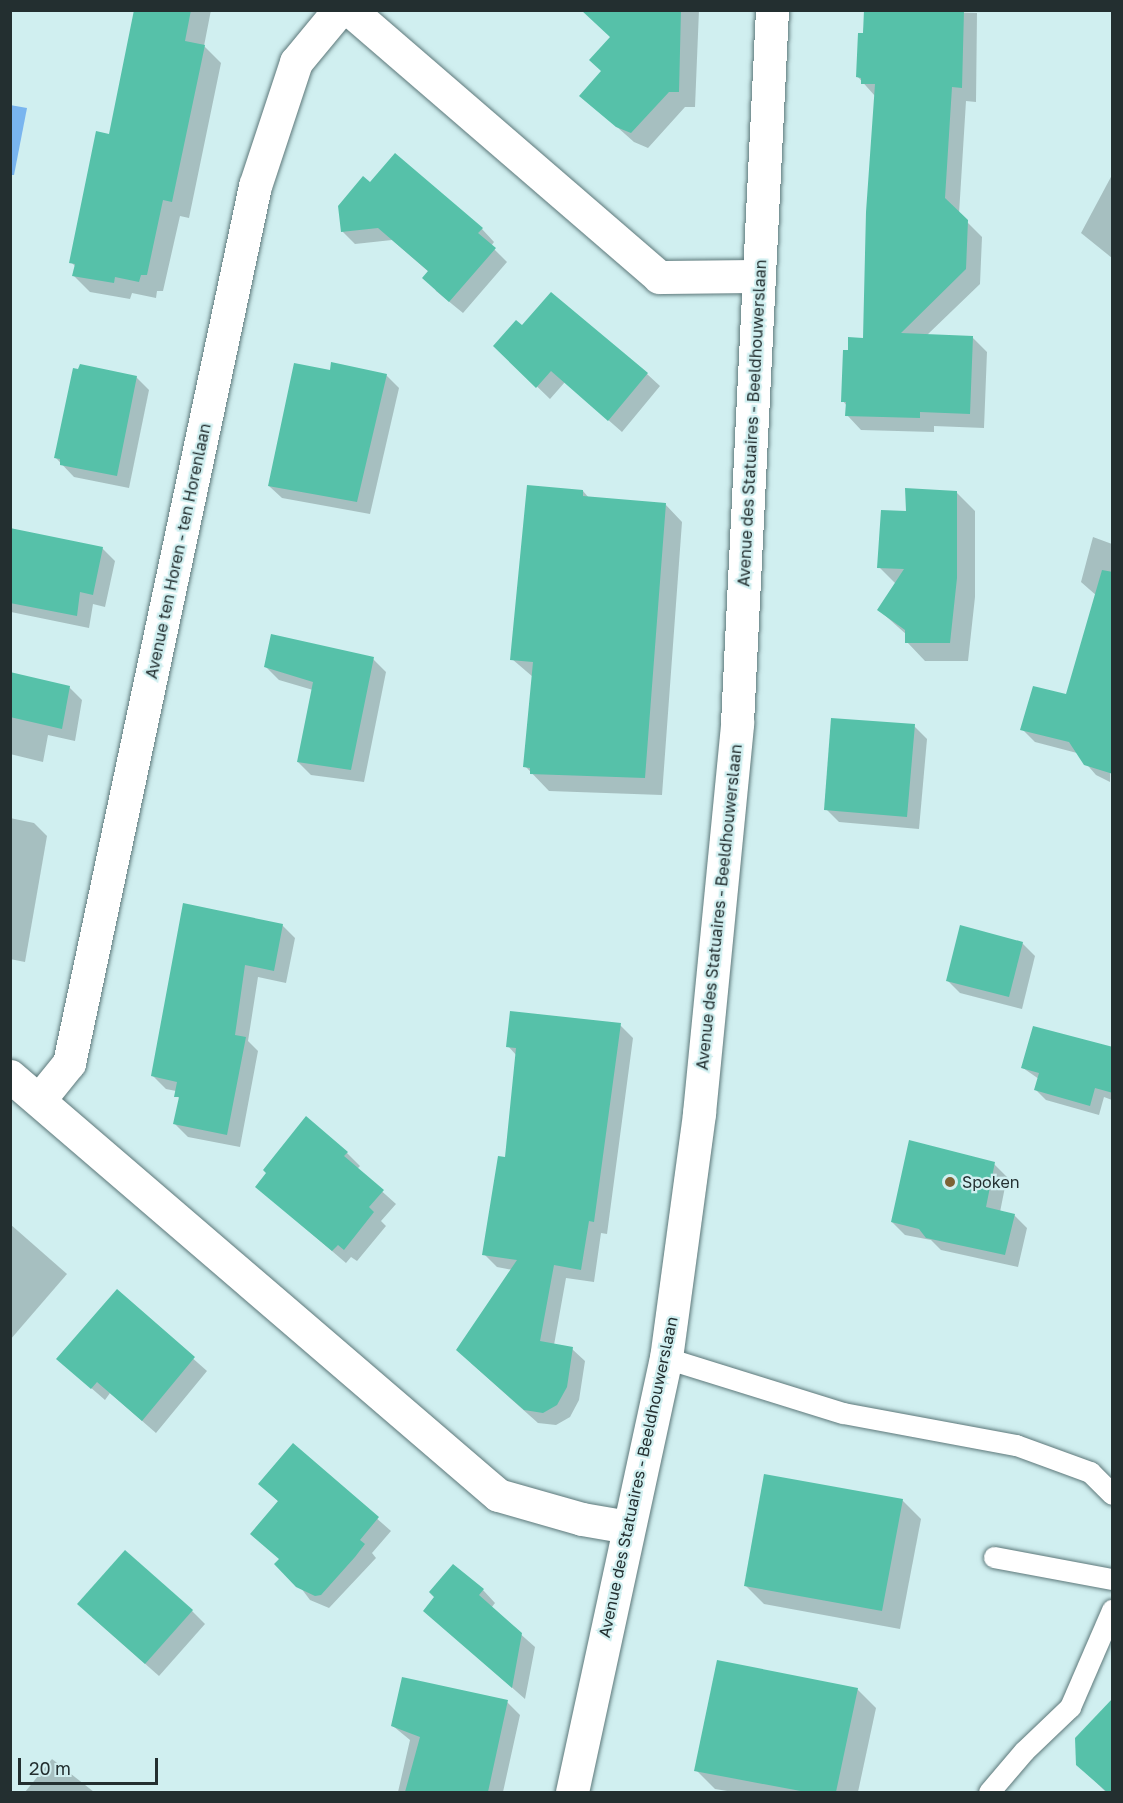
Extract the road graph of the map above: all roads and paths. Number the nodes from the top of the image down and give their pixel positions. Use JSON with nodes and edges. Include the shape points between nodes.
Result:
{"nodes":[{"id":1,"x":339,"y":10,"type":"edge"},
{"id":2,"x":350,"y":10,"type":"edge"},
{"id":3,"x":772,"y":10,"type":"edge"},
{"id":4,"x":759,"y":276,"type":"junction"},
{"id":5,"x":10,"y":1076,"type":"edge"},
{"id":6,"x":39,"y":1100,"type":"junction"},
{"id":7,"x":666,"y":1358,"type":"junction"},
{"id":8,"x":1113,"y":1494,"type":"edge"},
{"id":9,"x":628,"y":1527,"type":"junction"},
{"id":10,"x":994,"y":1557,"type":"dead end"},
{"id":11,"x":1113,"y":1579,"type":"edge"},
{"id":12,"x":1113,"y":1610,"type":"edge"},
{"id":13,"x":572,"y":1792,"type":"edge"},
{"id":14,"x":989,"y":1792,"type":"edge"}],
"edges":[{"from":1,"to":6,"type":"street","name":"Avenue ten Horen - ten Horenlaan","via":[[296,62],[255,186],[69,1063]]},
{"from":2,"to":4,"type":"street","via":[[658,277]]},
{"from":3,"to":4,"type":"street","name":"Avenue des Statuaires - Beeldhouwerslaan"},
{"from":4,"to":7,"type":"street","name":"Avenue des Statuaires - Beeldhouwerslaan","via":[[737,723],[699,1113]]},
{"from":5,"to":6,"type":"street"},
{"from":6,"to":9,"type":"street","via":[[498,1495],[582,1519]]},
{"from":7,"to":8,"type":"lane","via":[[843,1413],[1016,1444],[1090,1472]]},
{"from":7,"to":9,"type":"street","name":"Avenue des Statuaires - Beeldhouwerslaan"},
{"from":9,"to":13,"type":"street","name":"Avenue des Statuaires - Beeldhouwerslaan"},
{"from":10,"to":11,"type":"lane"},
{"from":12,"to":14,"type":"lane","via":[[1070,1707]]}]}
